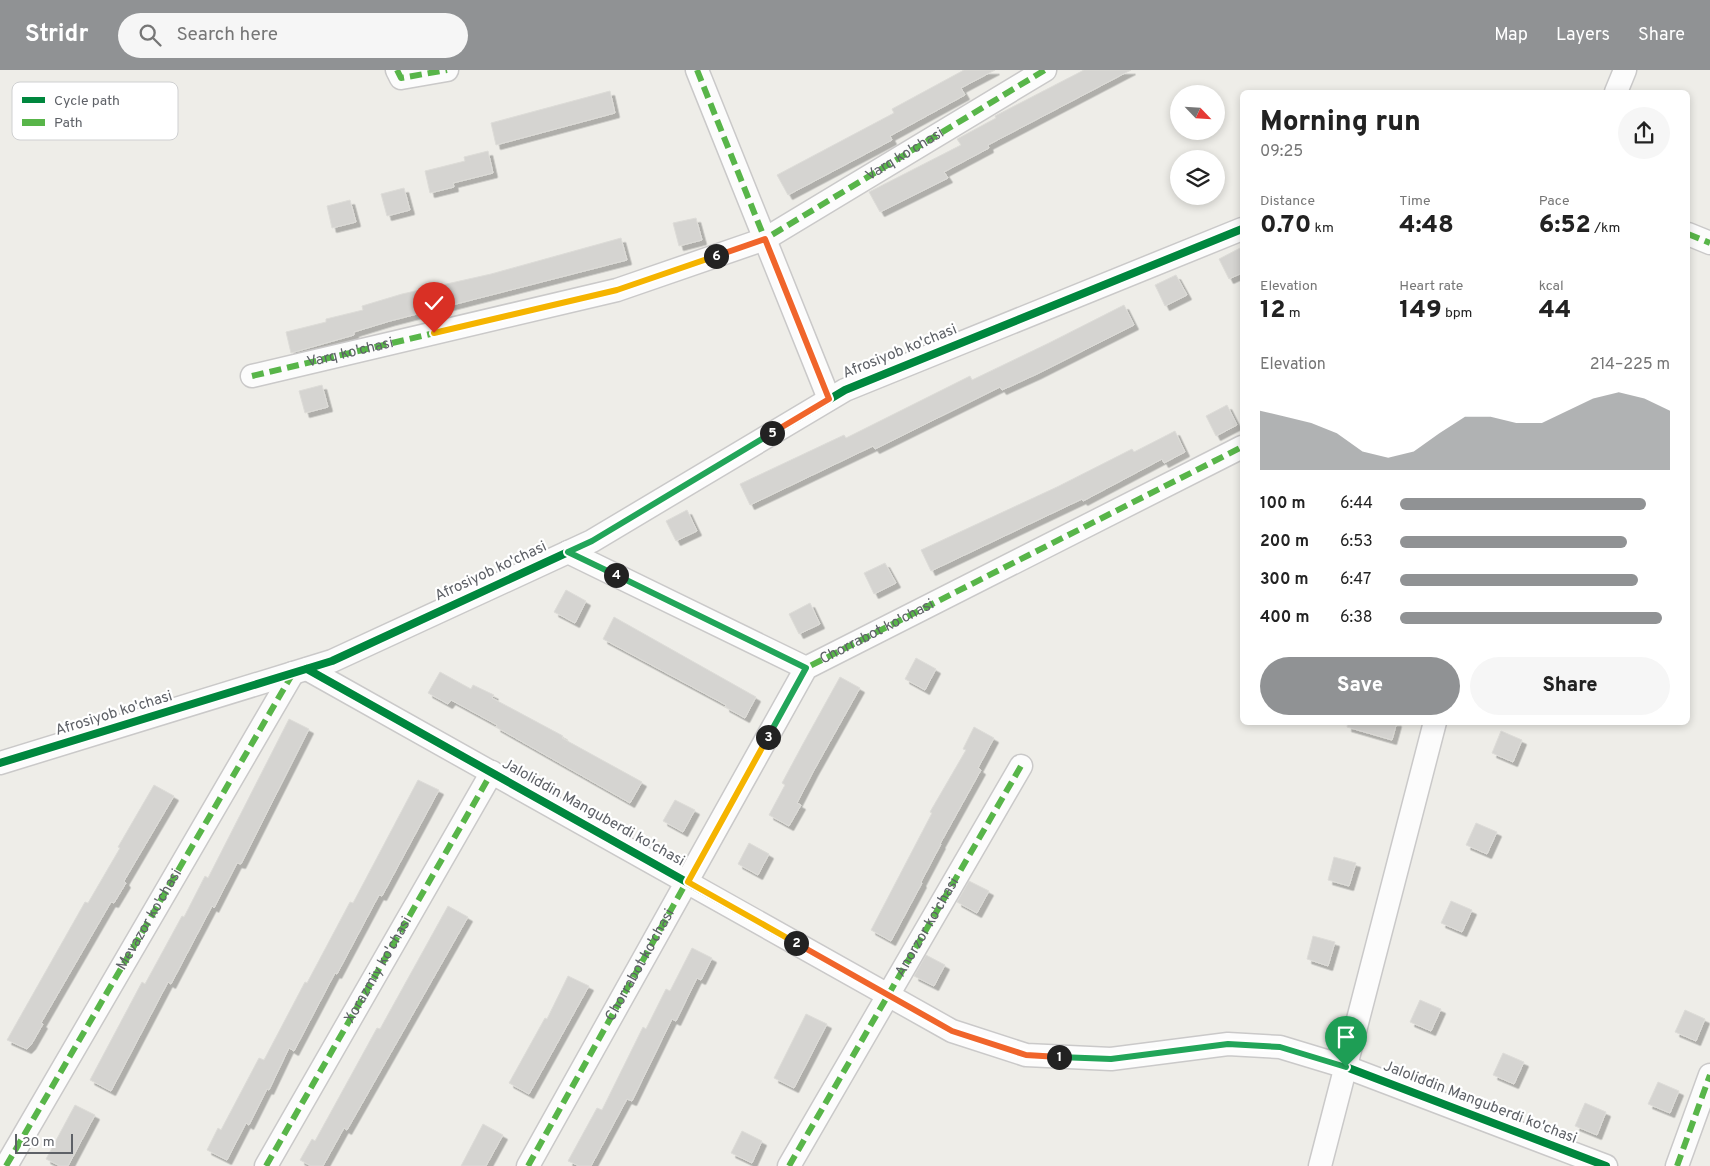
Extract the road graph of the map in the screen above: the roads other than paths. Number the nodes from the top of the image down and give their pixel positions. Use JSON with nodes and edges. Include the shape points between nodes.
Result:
{"nodes":[{"id":1,"x":397,"y":70,"type":"edge"},
{"id":2,"x":447,"y":70,"type":"edge"},
{"id":3,"x":697,"y":70,"type":"edge"},
{"id":4,"x":1045,"y":70,"type":"edge"},
{"id":5,"x":1625,"y":70,"type":"edge"},
{"id":6,"x":1617,"y":90,"type":"edge"},
{"id":7,"x":1240,"y":229,"type":"edge"},
{"id":8,"x":1690,"y":235,"type":"edge"},
{"id":9,"x":765,"y":239,"type":"junction"},
{"id":10,"x":1710,"y":243,"type":"edge"},
{"id":11,"x":252,"y":376,"type":"dead end"},
{"id":12,"x":829,"y":399,"type":"junction"},
{"id":13,"x":1240,"y":448,"type":"edge"},
{"id":14,"x":568,"y":552,"type":"junction"},
{"id":15,"x":806,"y":668,"type":"junction"},
{"id":16,"x":300,"y":671,"type":"junction"},
{"id":17,"x":1434,"y":725,"type":"edge"},
{"id":18,"x":0,"y":763,"type":"edge"},
{"id":19,"x":1021,"y":766,"type":"dead end"},
{"id":20,"x":492,"y":772,"type":"junction"},
{"id":21,"x":688,"y":882,"type":"junction"},
{"id":22,"x":888,"y":995,"type":"junction"},
{"id":23,"x":1346,"y":1067,"type":"junction"},
{"id":24,"x":1710,"y":1075,"type":"edge"},
{"id":25,"x":6,"y":1166,"type":"edge"},
{"id":26,"x":266,"y":1166,"type":"edge"},
{"id":27,"x":528,"y":1166,"type":"edge"},
{"id":28,"x":789,"y":1166,"type":"edge"},
{"id":29,"x":1320,"y":1166,"type":"edge"},
{"id":30,"x":1606,"y":1166,"type":"edge"},
{"id":31,"x":1677,"y":1166,"type":"edge"}],
"edges":[{"from":1,"to":2,"type":"street","via":[[401,78]]},
{"from":3,"to":9,"type":"street"},
{"from":4,"to":9,"type":"street","name":"Varq ko'chasi"},
{"from":5,"to":6,"type":"street"},
{"from":7,"to":12,"type":"street","name":"Afrosiyob ko'chasi"},
{"from":8,"to":10,"type":"street"},
{"from":9,"to":11,"type":"street","name":"Varq ko'chasi","via":[[617,290]]},
{"from":9,"to":12,"type":"street"},
{"from":12,"to":14,"type":"street","name":"Afrosiyob ko'chasi","via":[[592,541]]},
{"from":13,"to":15,"type":"street","name":"Chorrabot ko'chasi"},
{"from":14,"to":15,"type":"street"},
{"from":14,"to":16,"type":"street","name":"Afrosiyob ko'chasi","via":[[332,662]]},
{"from":15,"to":21,"type":"street","name":"Chorrabot ko'chasi"},
{"from":16,"to":18,"type":"street","name":"Afrosiyob ko'chasi"},
{"from":16,"to":20,"type":"street","name":"Jaloliddin Manguberdi ko'chasi"},
{"from":16,"to":25,"type":"street","name":"Mevazor ko'chasi"},
{"from":17,"to":23,"type":"street"},
{"from":19,"to":22,"type":"street","name":"Anorzor ko'chasi"},
{"from":20,"to":21,"type":"street","name":"Jaloliddin Manguberdi ko'chasi"},
{"from":20,"to":26,"type":"street","name":"Xorazmiy ko'chasi"},
{"from":21,"to":22,"type":"street","name":"Jaloliddin Manguberdi ko'chasi"},
{"from":21,"to":27,"type":"street","name":"Chorrabot ko'chasi"},
{"from":22,"to":23,"type":"street","name":"Jaloliddin Manguberdi ko'chasi","via":[[952,1031],[1026,1055],[1111,1059],[1228,1044],[1280,1047]]},
{"from":22,"to":28,"type":"street","name":"Anorzor ko'chasi"},
{"from":23,"to":29,"type":"street"},
{"from":23,"to":30,"type":"street","name":"Jaloliddin Manguberdi ko'chasi"},
{"from":24,"to":31,"type":"street"}]}
